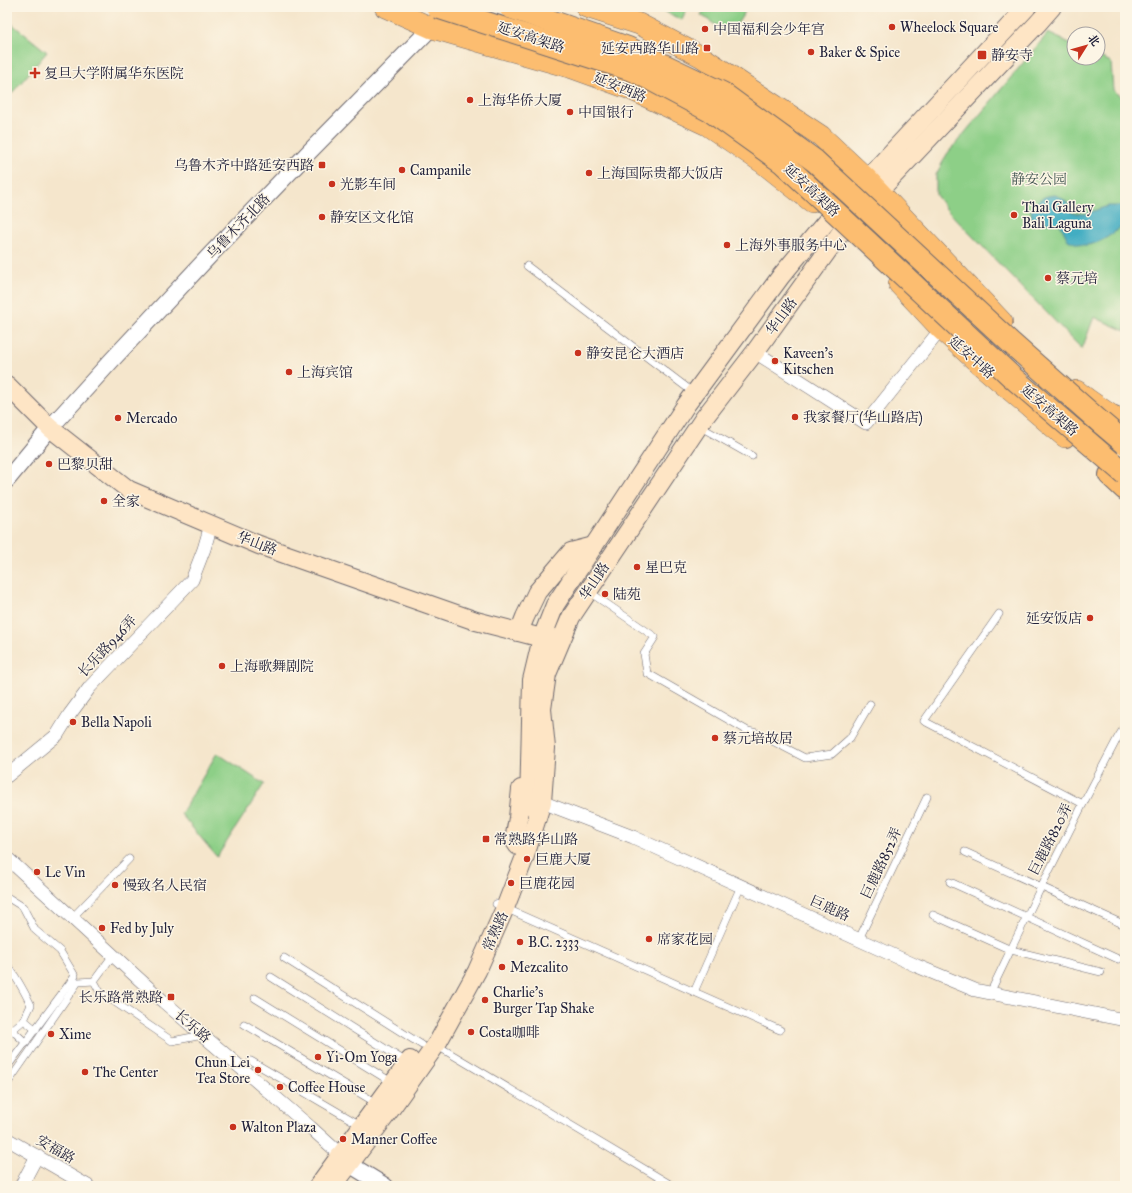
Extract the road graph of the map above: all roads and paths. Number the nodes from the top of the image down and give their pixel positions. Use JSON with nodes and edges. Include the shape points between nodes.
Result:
{"nodes":[{"id":1,"x":385,"y":7,"type":"edge"},
{"id":2,"x":437,"y":7,"type":"edge"},
{"id":3,"x":451,"y":7,"type":"edge"},
{"id":4,"x":510,"y":7,"type":"edge"},
{"id":5,"x":586,"y":7,"type":"edge"},
{"id":6,"x":1027,"y":7,"type":"edge"},
{"id":7,"x":1052,"y":7,"type":"edge"},
{"id":8,"x":432,"y":28,"type":"junction"},
{"id":9,"x":873,"y":186,"type":"junction"},
{"id":10,"x":838,"y":222,"type":"junction"},
{"id":11,"x":527,"y":266,"type":"dead end"},
{"id":12,"x":941,"y":329,"type":"junction"},
{"id":13,"x":755,"y":352,"type":"junction"},
{"id":14,"x":7,"y":385,"type":"edge"},
{"id":15,"x":694,"y":393,"type":"junction"},
{"id":16,"x":1122,"y":422,"type":"edge"},
{"id":17,"x":699,"y":426,"type":"junction"},
{"id":18,"x":50,"y":428,"type":"junction"},
{"id":19,"x":1125,"y":443,"type":"edge"},
{"id":20,"x":752,"y":456,"type":"dead end"},
{"id":21,"x":7,"y":480,"type":"edge"},
{"id":22,"x":1121,"y":481,"type":"edge"},
{"id":23,"x":1125,"y":493,"type":"edge"},
{"id":24,"x":211,"y":525,"type":"junction"},
{"id":25,"x":594,"y":546,"type":"junction"},
{"id":26,"x":588,"y":590,"type":"junction"},
{"id":27,"x":999,"y":614,"type":"dead end"},
{"id":28,"x":519,"y":632,"type":"junction"},
{"id":29,"x":542,"y":638,"type":"junction"},
{"id":30,"x":562,"y":640,"type":"junction"},
{"id":31,"x":870,"y":704,"type":"dead end"},
{"id":32,"x":1125,"y":726,"type":"edge"},
{"id":33,"x":7,"y":776,"type":"edge"},
{"id":34,"x":927,"y":797,"type":"dead end"},
{"id":35,"x":536,"y":801,"type":"junction"},
{"id":36,"x":1083,"y":804,"type":"junction"},
{"id":37,"x":518,"y":846,"type":"junction"},
{"id":38,"x":965,"y":852,"type":"dead end"},
{"id":39,"x":7,"y":858,"type":"edge"},
{"id":40,"x":129,"y":859,"type":"dead end"},
{"id":41,"x":950,"y":882,"type":"dead end"},
{"id":42,"x":741,"y":886,"type":"junction"},
{"id":43,"x":1041,"y":887,"type":"junction"},
{"id":44,"x":7,"y":897,"type":"edge"},
{"id":45,"x":500,"y":906,"type":"junction"},
{"id":46,"x":933,"y":916,"type":"dead end"},
{"id":47,"x":72,"y":918,"type":"junction"},
{"id":48,"x":1027,"y":918,"type":"junction"},
{"id":49,"x":1125,"y":925,"type":"edge"},
{"id":50,"x":859,"y":939,"type":"junction"},
{"id":51,"x":1011,"y":950,"type":"junction"},
{"id":52,"x":113,"y":955,"type":"junction"},
{"id":53,"x":284,"y":958,"type":"dead end"},
{"id":54,"x":1118,"y":960,"type":"dead end"},
{"id":55,"x":7,"y":965,"type":"edge"},
{"id":56,"x":1101,"y":972,"type":"dead end"},
{"id":57,"x":271,"y":977,"type":"dead end"},
{"id":58,"x":94,"y":981,"type":"junction"},
{"id":59,"x":694,"y":992,"type":"junction"},
{"id":60,"x":990,"y":993,"type":"junction"},
{"id":61,"x":255,"y":998,"type":"dead end"},
{"id":62,"x":24,"y":1020,"type":"junction"},
{"id":63,"x":1125,"y":1020,"type":"edge"},
{"id":64,"x":244,"y":1024,"type":"dead end"},
{"id":65,"x":9,"y":1029,"type":"edge"},
{"id":66,"x":36,"y":1030,"type":"junction"},
{"id":67,"x":780,"y":1030,"type":"dead end"},
{"id":68,"x":203,"y":1035,"type":"junction"},
{"id":69,"x":26,"y":1043,"type":"junction"},
{"id":70,"x":429,"y":1045,"type":"junction"},
{"id":71,"x":250,"y":1061,"type":"dead end"},
{"id":72,"x":408,"y":1063,"type":"junction"},
{"id":73,"x":7,"y":1067,"type":"edge"},
{"id":74,"x":7,"y":1084,"type":"edge"},
{"id":75,"x":393,"y":1084,"type":"junction"},
{"id":76,"x":378,"y":1104,"type":"junction"},
{"id":77,"x":362,"y":1126,"type":"junction"},
{"id":78,"x":7,"y":1139,"type":"edge"},
{"id":79,"x":37,"y":1156,"type":"junction"},
{"id":80,"x":346,"y":1160,"type":"junction"},
{"id":81,"x":21,"y":1186,"type":"edge"},
{"id":82,"x":88,"y":1186,"type":"edge"},
{"id":83,"x":318,"y":1186,"type":"edge"},
{"id":84,"x":332,"y":1186,"type":"edge"},
{"id":85,"x":385,"y":1186,"type":"edge"},
{"id":86,"x":673,"y":1186,"type":"edge"}],
"edges":[{"from":1,"to":8,"type":"main road","name":"延安西路"},
{"from":2,"to":22,"type":"highway","name":"延安高架路","bridge":true,"via":[[635,71],[712,112],[782,162]]},
{"from":3,"to":8,"type":"street","name":"乌鲁木齐北路"},
{"from":4,"to":19,"type":"highway","name":"延安高架路","bridge":true,"via":[[628,48],[722,93],[815,161],[1011,343]]},
{"from":5,"to":9,"type":"main road","via":[[639,24],[702,57],[821,136]]},
{"from":6,"to":9,"type":"main road","name":"华山路"},
{"from":7,"to":9,"type":"main road","name":"华山路"},
{"from":8,"to":10,"type":"main road","name":"延安西路","via":[[572,68],[630,89],[707,125],[763,163]]},
{"from":8,"to":18,"type":"street","name":"乌鲁木齐北路","via":[[211,254]]},
{"from":9,"to":10,"type":"main road","name":"华山路"},
{"from":9,"to":16,"type":"main road","via":[[1004,325],[1084,396]]},
{"from":10,"to":12,"type":"main road","name":"延安中路"},
{"from":10,"to":13,"type":"main road","name":"华山路"},
{"from":10,"to":15,"type":"main road","name":"华山路","via":[[781,276]]},
{"from":11,"to":15,"type":"lane"},
{"from":12,"to":13,"type":"street","via":[[866,423]]},
{"from":12,"to":22,"type":"main road","name":"延安中路"},
{"from":13,"to":17,"type":"main road","name":"华山路"},
{"from":14,"to":18,"type":"main road","name":"华山路"},
{"from":15,"to":25,"type":"main road","name":"华山路"},
{"from":17,"to":20,"type":"lane"},
{"from":17,"to":26,"type":"main road","name":"华山路"},
{"from":18,"to":21,"type":"street","name":"乌鲁木齐北路"},
{"from":18,"to":24,"type":"main road","name":"华山路","via":[[129,490]]},
{"from":22,"to":23,"type":"main road","name":"延安中路"},
{"from":24,"to":28,"type":"main road","name":"华山路","via":[[259,545],[476,621]]},
{"from":24,"to":33,"type":"street","name":"长乐路946弄","via":[[192,580],[90,687],[57,735]]},
{"from":25,"to":28,"type":"main road","via":[[571,552],[537,592]]},
{"from":25,"to":29,"type":"main road","name":"华山路","via":[[556,605]]},
{"from":26,"to":30,"type":"main road","name":"华山路","via":[[571,617]]},
{"from":26,"to":31,"type":"lane","via":[[655,637],[644,654],[647,673],[748,731],[756,732],[805,758],[832,754],[850,738]]},
{"from":27,"to":36,"type":"lane","via":[[924,721]]},
{"from":28,"to":29,"type":"main road","name":"华山路"},
{"from":29,"to":30,"type":"main road","name":"华山路"},
{"from":29,"to":35,"type":"main road","name":"常熟路","via":[[532,680]]},
{"from":29,"to":37,"type":"main road","name":"常熟路","via":[[531,647],[524,681],[521,798],[514,840]]},
{"from":30,"to":35,"type":"main road","name":"常熟路","via":[[547,674],[542,709],[546,748]]},
{"from":32,"to":36,"type":"lane","name":"巨鹿路820弄"},
{"from":34,"to":50,"type":"lane","name":"巨鹿路852弄"},
{"from":35,"to":37,"type":"main road","name":"常熟路"},
{"from":35,"to":42,"type":"street","name":"巨鹿路","via":[[633,837]]},
{"from":35,"to":45,"type":"main road","name":"常熟路","via":[[524,859]]},
{"from":36,"to":43,"type":"lane","name":"巨鹿路820弄"},
{"from":37,"to":45,"type":"main road","name":"常熟路"},
{"from":38,"to":43,"type":"lane","name":"巨鹿路820弄"},
{"from":39,"to":47,"type":"street","name":"长乐路"},
{"from":40,"to":47,"type":"lane"},
{"from":41,"to":48,"type":"lane"},
{"from":42,"to":50,"type":"street","name":"巨鹿路"},
{"from":42,"to":59,"type":"lane"},
{"from":43,"to":48,"type":"lane","name":"巨鹿路820弄"},
{"from":43,"to":49,"type":"lane","name":"巨鹿路820弄"},
{"from":44,"to":66,"type":"lane","via":[[23,907],[35,930],[60,951],[75,976]]},
{"from":45,"to":59,"type":"lane"},
{"from":45,"to":70,"type":"main road","name":"常熟路"},
{"from":46,"to":51,"type":"lane"},
{"from":47,"to":52,"type":"street","name":"长乐路"},
{"from":48,"to":51,"type":"lane","name":"巨鹿路820弄"},
{"from":48,"to":54,"type":"lane"},
{"from":50,"to":60,"type":"street","name":"巨鹿路","via":[[975,990]]},
{"from":51,"to":56,"type":"lane"},
{"from":51,"to":60,"type":"lane","name":"巨鹿路820弄"},
{"from":52,"to":58,"type":"lane"},
{"from":52,"to":68,"type":"street","name":"长乐路"},
{"from":53,"to":70,"type":"lane"},
{"from":55,"to":62,"type":"lane","via":[[31,1005]]},
{"from":57,"to":72,"type":"lane"},
{"from":58,"to":68,"type":"lane","via":[[100,992],[172,1041]]},
{"from":58,"to":74,"type":"lane","via":[[78,982]]},
{"from":59,"to":67,"type":"lane"},
{"from":60,"to":63,"type":"street","name":"巨鹿路"},
{"from":61,"to":75,"type":"lane"},
{"from":62,"to":65,"type":"lane"},
{"from":62,"to":66,"type":"lane"},
{"from":64,"to":76,"type":"lane"},
{"from":65,"to":69,"type":"lane"},
{"from":66,"to":69,"type":"lane"},
{"from":68,"to":80,"type":"street","name":"长乐路"},
{"from":69,"to":73,"type":"lane"},
{"from":70,"to":72,"type":"main road","name":"常熟路"},
{"from":70,"to":80,"type":"main road","name":"常熟路","via":[[390,1110]]},
{"from":70,"to":86,"type":"lane"},
{"from":71,"to":77,"type":"lane"},
{"from":72,"to":75,"type":"main road","name":"常熟路"},
{"from":75,"to":76,"type":"main road","name":"常熟路"},
{"from":76,"to":77,"type":"main road","name":"常熟路"},
{"from":77,"to":80,"type":"main road","name":"常熟路"},
{"from":78,"to":79,"type":"street","name":"安福路"},
{"from":79,"to":81,"type":"street"},
{"from":79,"to":82,"type":"street","name":"安福路"},
{"from":80,"to":83,"type":"main road","name":"常熟路"},
{"from":80,"to":84,"type":"main road","name":"常熟路"},
{"from":80,"to":85,"type":"street","name":"长乐路"}]}
